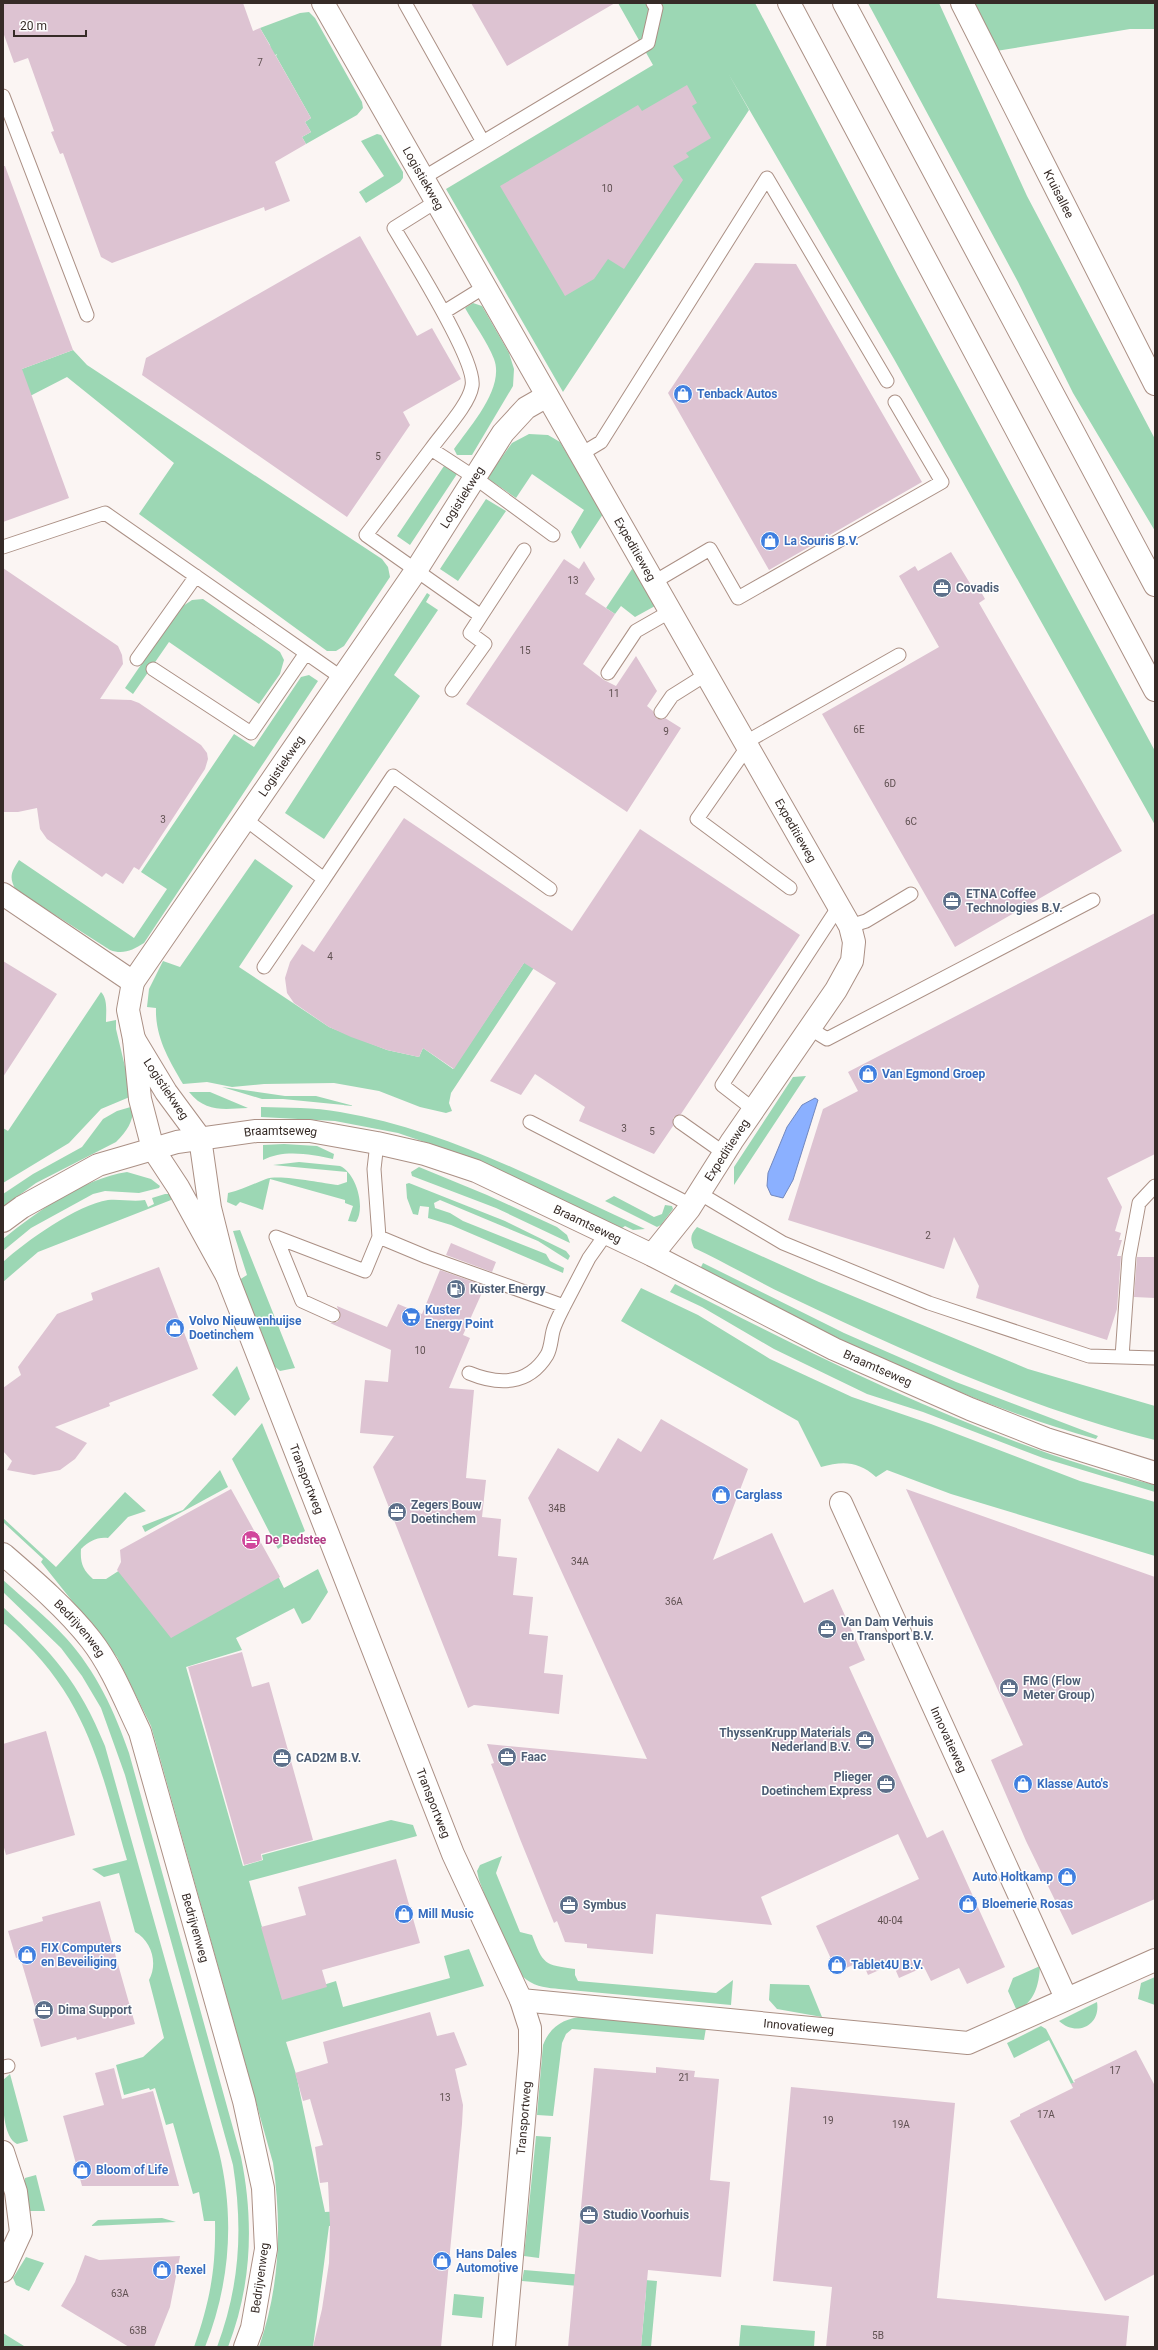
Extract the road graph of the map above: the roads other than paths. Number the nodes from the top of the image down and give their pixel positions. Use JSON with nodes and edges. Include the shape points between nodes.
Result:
{"nodes":[{"id":1,"x":323,"y":3,"type":"edge"},
{"id":2,"x":405,"y":3,"type":"edge"},
{"id":3,"x":653,"y":3,"type":"edge"},
{"id":4,"x":789,"y":3,"type":"edge"},
{"id":5,"x":844,"y":3,"type":"edge"},
{"id":6,"x":962,"y":3,"type":"edge"},
{"id":7,"x":3,"y":96,"type":"edge"},
{"id":8,"x":483,"y":142,"type":"junction"},
{"id":9,"x":423,"y":178,"type":"junction"},
{"id":10,"x":437,"y":201,"type":"junction"},
{"id":11,"x":486,"y":286,"type":"junction"},
{"id":12,"x":444,"y":312,"type":"junction"},
{"id":13,"x":87,"y":316,"type":"dead end"},
{"id":14,"x":887,"y":381,"type":"dead end"},
{"id":15,"x":1155,"y":384,"type":"edge"},
{"id":16,"x":547,"y":396,"type":"junction"},
{"id":17,"x":895,"y":402,"type":"dead end"},
{"id":18,"x":431,"y":449,"type":"junction"},
{"id":19,"x":581,"y":454,"type":"junction"},
{"id":20,"x":474,"y":478,"type":"junction"},
{"id":21,"x":553,"y":535,"type":"dead end"},
{"id":22,"x":3,"y":548,"type":"edge"},
{"id":23,"x":524,"y":550,"type":"dead end"},
{"id":24,"x":415,"y":572,"type":"junction"},
{"id":25,"x":196,"y":576,"type":"junction"},
{"id":26,"x":654,"y":582,"type":"junction"},
{"id":27,"x":1155,"y":585,"type":"edge"},
{"id":28,"x":671,"y":611,"type":"junction"},
{"id":29,"x":481,"y":616,"type":"junction"},
{"id":30,"x":306,"y":653,"type":"junction"},
{"id":31,"x":899,"y":655,"type":"dead end"},
{"id":32,"x":137,"y":659,"type":"dead end"},
{"id":33,"x":153,"y":669,"type":"dead end"},
{"id":34,"x":608,"y":673,"type":"dead end"},
{"id":35,"x":707,"y":674,"type":"junction"},
{"id":36,"x":342,"y":678,"type":"junction"},
{"id":37,"x":452,"y":690,"type":"dead end"},
{"id":38,"x":1155,"y":690,"type":"edge"},
{"id":39,"x":661,"y":712,"type":"dead end"},
{"id":40,"x":747,"y":744,"type":"junction"},
{"id":41,"x":245,"y":819,"type":"junction"},
{"id":42,"x":324,"y":879,"type":"junction"},
{"id":43,"x":790,"y":888,"type":"dead end"},
{"id":44,"x":550,"y":889,"type":"dead end"},
{"id":45,"x":3,"y":894,"type":"edge"},
{"id":46,"x":911,"y":894,"type":"dead end"},
{"id":47,"x":1093,"y":900,"type":"dead end"},
{"id":48,"x":839,"y":906,"type":"junction"},
{"id":49,"x":850,"y":926,"type":"junction"},
{"id":50,"x":264,"y":967,"type":"dead end"},
{"id":51,"x":133,"y":982,"type":"junction"},
{"id":52,"x":809,"y":1028,"type":"junction"},
{"id":53,"x":134,"y":1039,"type":"junction"},
{"id":54,"x":753,"y":1109,"type":"junction"},
{"id":55,"x":530,"y":1122,"type":"dead end"},
{"id":56,"x":680,"y":1122,"type":"dead end"},
{"id":57,"x":200,"y":1138,"type":"junction"},
{"id":58,"x":377,"y":1143,"type":"junction"},
{"id":59,"x":154,"y":1148,"type":"junction"},
{"id":60,"x":724,"y":1153,"type":"junction"},
{"id":61,"x":1155,"y":1186,"type":"edge"},
{"id":62,"x":695,"y":1199,"type":"junction"},
{"id":63,"x":3,"y":1221,"type":"edge"},
{"id":64,"x":606,"y":1234,"type":"junction"},
{"id":65,"x":379,"y":1237,"type":"junction"},
{"id":66,"x":652,"y":1255,"type":"junction"},
{"id":67,"x":227,"y":1276,"type":"junction"},
{"id":68,"x":564,"y":1306,"type":"junction"},
{"id":69,"x":334,"y":1315,"type":"dead end"},
{"id":70,"x":1122,"y":1357,"type":"junction"},
{"id":71,"x":1155,"y":1358,"type":"edge"},
{"id":72,"x":468,"y":1373,"type":"dead end"},
{"id":73,"x":1155,"y":1473,"type":"edge"},
{"id":74,"x":841,"y":1503,"type":"dead end"},
{"id":75,"x":3,"y":1554,"type":"edge"},
{"id":76,"x":1155,"y":1960,"type":"edge"},
{"id":77,"x":1066,"y":1998,"type":"junction"},
{"id":78,"x":521,"y":2000,"type":"junction"},
{"id":79,"x":3,"y":2152,"type":"edge"},
{"id":80,"x":3,"y":2271,"type":"edge"},
{"id":81,"x":245,"y":2347,"type":"edge"},
{"id":82,"x":504,"y":2347,"type":"edge"}],
"edges":[{"from":1,"to":9,"type":"main road","name":"Logistiekweg"},
{"from":2,"to":8,"type":"lane"},
{"from":3,"to":8,"type":"lane","via":[[656,8],[648,43]]},
{"from":4,"to":38,"type":"main road"},
{"from":5,"to":27,"type":"main road"},
{"from":6,"to":15,"type":"main road","name":"Kruisallee"},
{"from":7,"to":13,"type":"lane"},
{"from":8,"to":9,"type":"lane"},
{"from":9,"to":10,"type":"main road","name":"Logistiekweg"},
{"from":10,"to":11,"type":"main road","name":"Logistiekweg"},
{"from":10,"to":12,"type":"lane","via":[[394,228]]},
{"from":11,"to":12,"type":"lane"},
{"from":11,"to":16,"type":"main road","name":"Logistiekweg"},
{"from":12,"to":18,"type":"lane","via":[[473,373],[472,387],[464,403]]},
{"from":14,"to":19,"type":"lane","via":[[767,178],[601,442]]},
{"from":16,"to":19,"type":"main road","name":"Expeditieweg"},
{"from":16,"to":20,"type":"main road","name":"Logistiekweg","via":[[526,408],[503,433]]},
{"from":17,"to":26,"type":"lane","via":[[942,482],[738,598],[710,549]]},
{"from":18,"to":20,"type":"lane"},
{"from":18,"to":24,"type":"lane","via":[[366,535]]},
{"from":19,"to":26,"type":"main road","name":"Expeditieweg"},
{"from":20,"to":21,"type":"lane"},
{"from":20,"to":24,"type":"main road","name":"Logistiekweg"},
{"from":22,"to":25,"type":"lane","via":[[106,513]]},
{"from":23,"to":29,"type":"lane"},
{"from":24,"to":29,"type":"lane"},
{"from":24,"to":36,"type":"main road","name":"Logistiekweg"},
{"from":25,"to":30,"type":"lane"},
{"from":25,"to":32,"type":"lane"},
{"from":26,"to":28,"type":"main road","name":"Expeditieweg"},
{"from":28,"to":34,"type":"lane","via":[[636,631]]},
{"from":28,"to":35,"type":"main road","name":"Expeditieweg"},
{"from":29,"to":37,"type":"lane","via":[[470,633],[485,644]]},
{"from":30,"to":33,"type":"lane","via":[[251,733]]},
{"from":30,"to":36,"type":"lane"},
{"from":31,"to":40,"type":"lane"},
{"from":35,"to":39,"type":"lane","via":[[672,696]]},
{"from":35,"to":40,"type":"main road","name":"Expeditieweg"},
{"from":36,"to":41,"type":"main road","name":"Logistiekweg"},
{"from":40,"to":43,"type":"lane","via":[[697,819]]},
{"from":40,"to":48,"type":"main road","name":"Expeditieweg"},
{"from":41,"to":42,"type":"lane"},
{"from":41,"to":51,"type":"main road","name":"Logistiekweg"},
{"from":42,"to":44,"type":"lane","via":[[393,776]]},
{"from":42,"to":50,"type":"lane"},
{"from":45,"to":51,"type":"main road"},
{"from":46,"to":49,"type":"lane","via":[[866,921]]},
{"from":47,"to":52,"type":"lane","via":[[827,1039]]},
{"from":48,"to":49,"type":"main road","name":"Expeditieweg"},
{"from":48,"to":54,"type":"lane","via":[[722,1085]]},
{"from":49,"to":52,"type":"main road","name":"Expeditieweg","via":[[854,942],[852,961],[836,990]]},
{"from":51,"to":53,"type":"main road","name":"Logistiekweg","via":[[128,1010]]},
{"from":52,"to":54,"type":"main road","name":"Expeditieweg"},
{"from":53,"to":57,"type":"main road","name":"Logistiekweg","via":[[166,1092]]},
{"from":53,"to":59,"type":"main road","name":"Logistiekweg","via":[[140,1099]]},
{"from":54,"to":60,"type":"main road","name":"Expeditieweg"},
{"from":55,"to":62,"type":"lane"},
{"from":56,"to":60,"type":"lane"},
{"from":57,"to":58,"type":"main road","name":"Braamtseweg","via":[[256,1131],[310,1131]]},
{"from":57,"to":59,"type":"main road","name":"Braamtseweg"},
{"from":57,"to":67,"type":"main road","name":"Transportweg","via":[[210,1208]]},
{"from":58,"to":64,"type":"main road","name":"Braamtseweg","via":[[425,1154],[476,1171]]},
{"from":58,"to":65,"type":"lane","via":[[374,1169]]},
{"from":59,"to":63,"type":"main road","name":"Braamtseweg","via":[[98,1165],[22,1207]]},
{"from":59,"to":67,"type":"main road","name":"Transportweg"},
{"from":60,"to":62,"type":"main road","name":"Expeditieweg"},
{"from":61,"to":70,"type":"lane","via":[[1139,1204],[1133,1234]]},
{"from":62,"to":66,"type":"main road","name":"Expeditieweg"},
{"from":62,"to":70,"type":"lane","via":[[783,1243],[929,1303],[1090,1356]]},
{"from":64,"to":66,"type":"main road","name":"Braamtseweg"},
{"from":64,"to":68,"type":"lane","via":[[589,1258]]},
{"from":65,"to":68,"type":"lane"},
{"from":65,"to":69,"type":"lane","via":[[365,1271],[276,1237],[302,1301]]},
{"from":66,"to":73,"type":"main road","name":"Braamtseweg","via":[[834,1349],[897,1378],[1046,1439]]},
{"from":67,"to":78,"type":"main road","name":"Transportweg","via":[[453,1854]]},
{"from":68,"to":72,"type":"lane","via":[[553,1331],[547,1355],[530,1373],[518,1379],[497,1382]]},
{"from":70,"to":71,"type":"lane"},
{"from":74,"to":77,"type":"main road","name":"Innovatieweg"},
{"from":75,"to":81,"type":"main road","name":"Bedrijvenweg","via":[[38,1585],[91,1640],[116,1679],[140,1732],[244,2100],[263,2188],[266,2248],[252,2328]]},
{"from":76,"to":77,"type":"main road","name":"Innovatieweg"},
{"from":77,"to":78,"type":"main road","name":"Innovatieweg","via":[[968,2043]]},
{"from":78,"to":82,"type":"main road","name":"Transportweg","via":[[530,2028],[530,2052]]},
{"from":79,"to":80,"type":"main road","via":[[16,2192],[21,2232]]}]}
